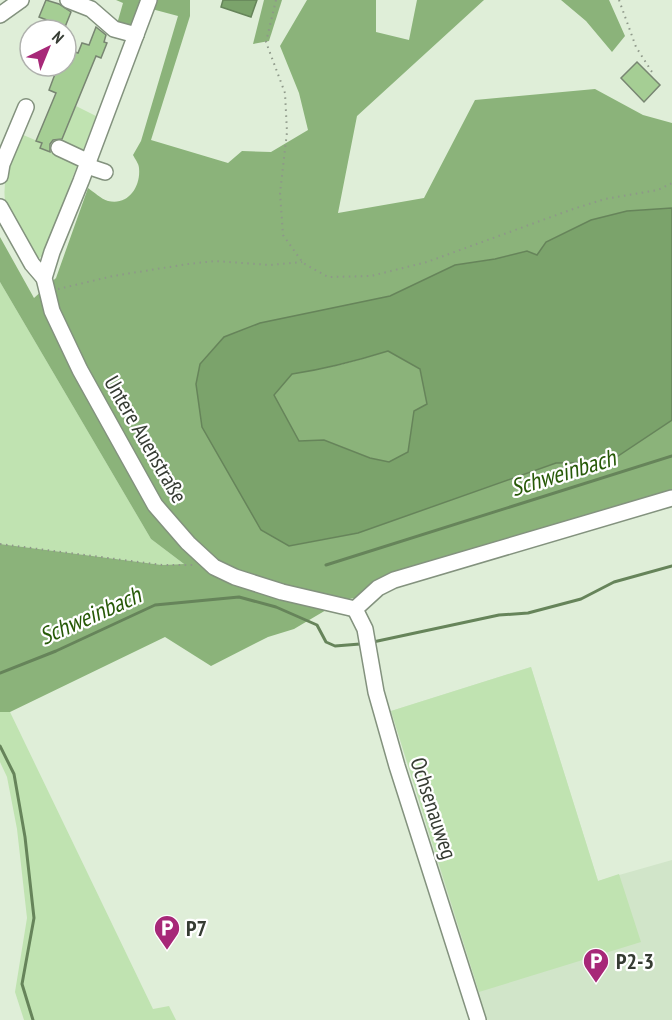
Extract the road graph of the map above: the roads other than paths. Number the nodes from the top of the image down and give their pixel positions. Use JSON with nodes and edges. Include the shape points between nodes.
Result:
{"nodes":[{"id":1,"x":21,"y":0,"type":"edge"},
{"id":2,"x":68,"y":0,"type":"edge"},
{"id":3,"x":149,"y":0,"type":"edge"},
{"id":4,"x":0,"y":15,"type":"edge"},
{"id":5,"x":136,"y":34,"type":"junction"},
{"id":6,"x":26,"y":107,"type":"dead end"},
{"id":7,"x":59,"y":148,"type":"dead end"},
{"id":8,"x":88,"y":164,"type":"junction"},
{"id":9,"x":105,"y":172,"type":"dead end"},
{"id":10,"x":0,"y":176,"type":"edge"},
{"id":11,"x":0,"y":207,"type":"edge"},
{"id":12,"x":45,"y":284,"type":"junction"},
{"id":13,"x":672,"y":498,"type":"edge"},
{"id":14,"x":355,"y":609,"type":"junction"},
{"id":15,"x":478,"y":1020,"type":"edge"}],
"edges":[{"from":1,"to":4,"type":"street"},
{"from":2,"to":5,"type":"street","via":[[92,9],[114,28]]},
{"from":3,"to":5,"type":"street"},
{"from":5,"to":8,"type":"street"},
{"from":6,"to":10,"type":"street"},
{"from":7,"to":8,"type":"street"},
{"from":8,"to":9,"type":"street"},
{"from":8,"to":12,"type":"street","via":[[52,252]]},
{"from":11,"to":12,"type":"street","name":"Untere Auenstraße"},
{"from":12,"to":14,"type":"street","name":"Untere Auenstraße","via":[[60,332],[171,526],[214,567],[266,588]]},
{"from":13,"to":14,"type":"street","via":[[394,580],[378,588]]},
{"from":14,"to":15,"type":"street","name":"Ochsenauweg","via":[[397,766]]}]}
